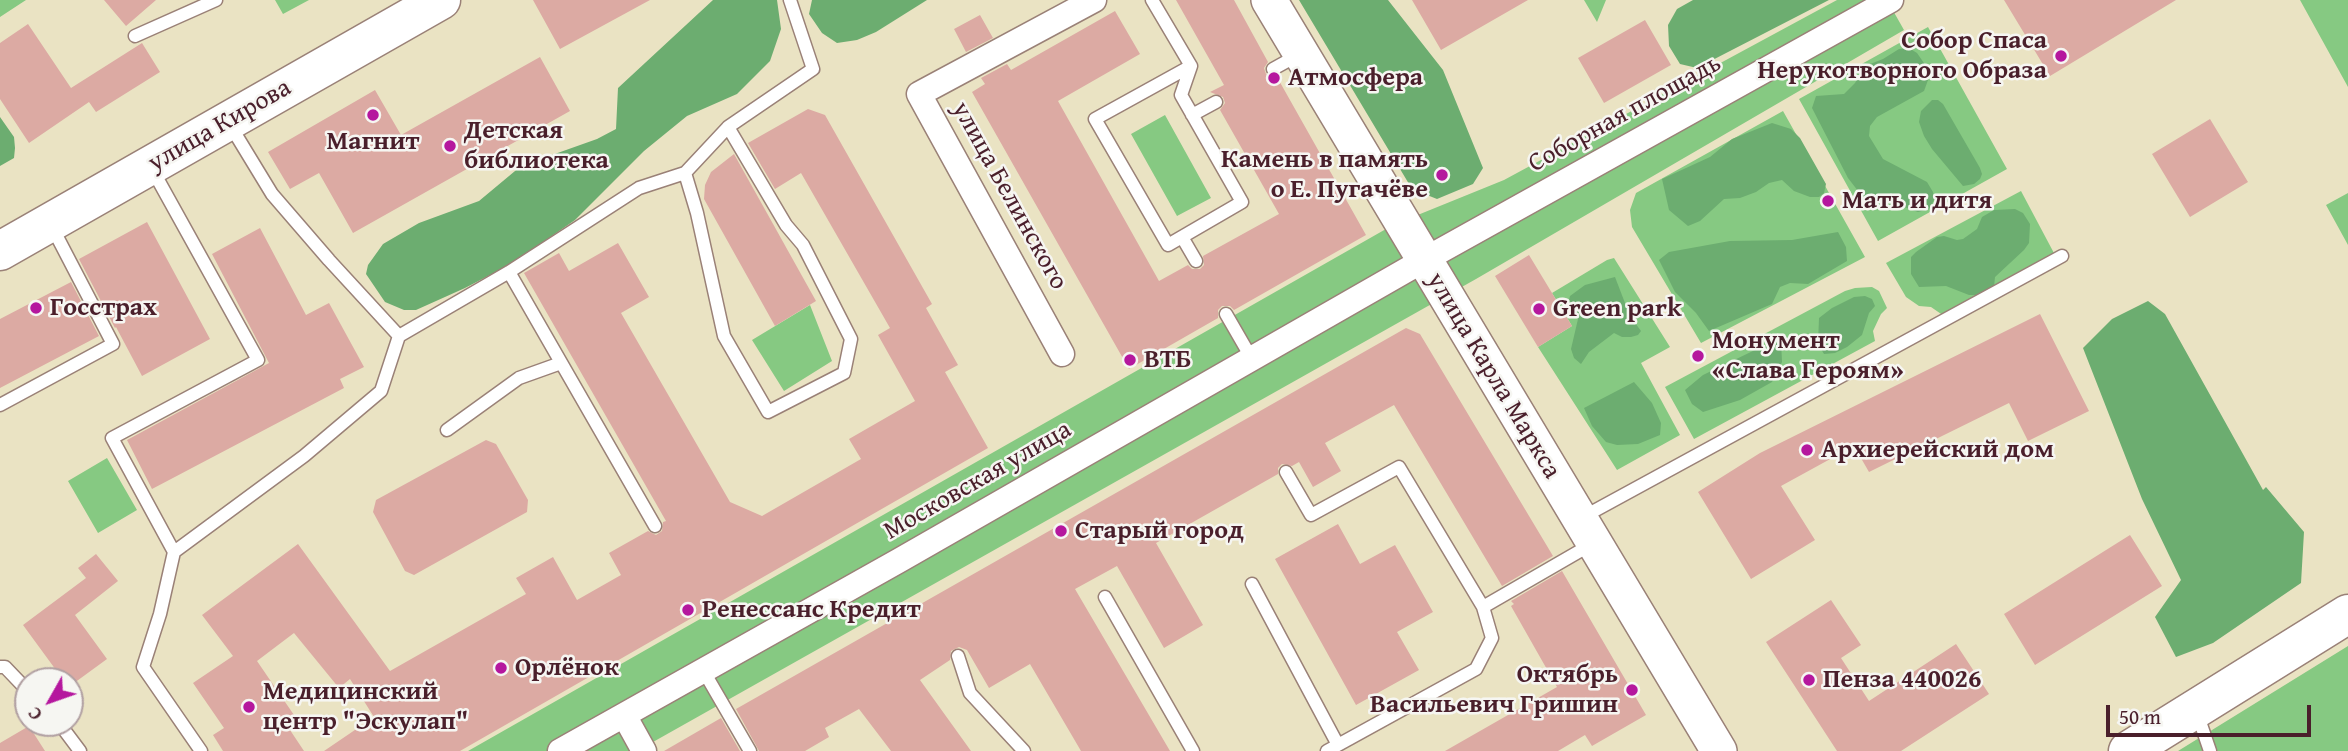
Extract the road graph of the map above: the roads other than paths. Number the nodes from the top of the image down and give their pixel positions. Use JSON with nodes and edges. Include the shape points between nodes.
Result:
{"nodes":[{"id":1,"x":216,"y":0,"type":"edge"},
{"id":2,"x":441,"y":0,"type":"edge"},
{"id":3,"x":790,"y":0,"type":"edge"},
{"id":4,"x":1094,"y":0,"type":"edge"},
{"id":5,"x":1152,"y":0,"type":"edge"},
{"id":6,"x":1269,"y":0,"type":"edge"},
{"id":7,"x":1891,"y":0,"type":"edge"},
{"id":8,"x":135,"y":36,"type":"dead end"},
{"id":9,"x":1191,"y":66,"type":"junction"},
{"id":10,"x":1216,"y":102,"type":"dead end"},
{"id":11,"x":1192,"y":116,"type":"junction"},
{"id":12,"x":228,"y":122,"type":"junction"},
{"id":13,"x":728,"y":127,"type":"junction"},
{"id":14,"x":150,"y":166,"type":"junction"},
{"id":15,"x":685,"y":173,"type":"junction"},
{"id":16,"x":50,"y":223,"type":"junction"},
{"id":17,"x":1182,"y":237,"type":"junction"},
{"id":18,"x":0,"y":251,"type":"edge"},
{"id":19,"x":2062,"y":256,"type":"dead end"},
{"id":20,"x":1424,"y":260,"type":"junction"},
{"id":21,"x":1196,"y":261,"type":"dead end"},
{"id":22,"x":509,"y":272,"type":"junction"},
{"id":23,"x":1226,"y":314,"type":"dead end"},
{"id":24,"x":399,"y":336,"type":"junction"},
{"id":25,"x":1062,"y":354,"type":"dead end"},
{"id":26,"x":1252,"y":359,"type":"junction"},
{"id":27,"x":561,"y":363,"type":"junction"},
{"id":28,"x":0,"y":405,"type":"edge"},
{"id":29,"x":447,"y":430,"type":"dead end"},
{"id":30,"x":1286,"y":472,"type":"dead end"},
{"id":31,"x":655,"y":526,"type":"dead end"},
{"id":32,"x":1586,"y":531,"type":"junction"},
{"id":33,"x":174,"y":552,"type":"junction"},
{"id":34,"x":1252,"y":584,"type":"dead end"},
{"id":35,"x":1105,"y":597,"type":"dead end"},
{"id":36,"x":1483,"y":607,"type":"junction"},
{"id":37,"x":2348,"y":614,"type":"edge"},
{"id":38,"x":958,"y":656,"type":"dead end"},
{"id":39,"x":0,"y":667,"type":"edge"},
{"id":40,"x":704,"y":670,"type":"junction"},
{"id":41,"x":14,"y":676,"type":"edge"},
{"id":42,"x":2195,"y":709,"type":"junction"},
{"id":43,"x":624,"y":715,"type":"junction"},
{"id":44,"x":1332,"y":748,"type":"edge"},
{"id":45,"x":201,"y":751,"type":"edge"},
{"id":46,"x":560,"y":751,"type":"edge"},
{"id":47,"x":644,"y":751,"type":"edge"},
{"id":48,"x":750,"y":751,"type":"edge"},
{"id":49,"x":1024,"y":751,"type":"edge"},
{"id":50,"x":1193,"y":751,"type":"edge"},
{"id":51,"x":1719,"y":751,"type":"edge"},
{"id":52,"x":2128,"y":751,"type":"edge"},
{"id":53,"x":2210,"y":751,"type":"edge"}],
"edges":[{"from":1,"to":8,"type":"lane"},
{"from":2,"to":12,"type":"main road","name":"улица Кирова"},
{"from":3,"to":13,"type":"lane","via":[[813,69]]},
{"from":4,"to":25,"type":"street","name":"улица Белинского","via":[[919,94]]},
{"from":5,"to":9,"type":"lane"},
{"from":6,"to":20,"type":"main road","name":"улица Карла Маркса","via":[[1287,61]]},
{"from":7,"to":20,"type":"street","name":"Соборная площадь"},
{"from":9,"to":11,"type":"lane","via":[[1181,95]]},
{"from":9,"to":17,"type":"lane","via":[[1095,118],[1167,245]]},
{"from":10,"to":11,"type":"lane"},
{"from":11,"to":17,"type":"lane","via":[[1242,202]]},
{"from":12,"to":14,"type":"main road","name":"улица Кирова"},
{"from":12,"to":24,"type":"lane","via":[[272,194]]},
{"from":13,"to":15,"type":"lane"},
{"from":13,"to":15,"type":"lane","via":[[786,225],[803,245],[851,339],[844,373],[768,412],[724,336]]},
{"from":14,"to":16,"type":"main road","name":"улица Кирова"},
{"from":14,"to":33,"type":"lane","via":[[258,360],[111,438]]},
{"from":15,"to":22,"type":"lane","via":[[639,188]]},
{"from":16,"to":18,"type":"main road","name":"улица Кирова"},
{"from":16,"to":28,"type":"lane","via":[[113,344]]},
{"from":17,"to":21,"type":"lane"},
{"from":19,"to":32,"type":"lane"},
{"from":20,"to":26,"type":"street","name":"Московская улица"},
{"from":20,"to":32,"type":"main road","name":"улица Карла Маркса"},
{"from":22,"to":24,"type":"lane"},
{"from":22,"to":27,"type":"lane"},
{"from":23,"to":26,"type":"lane"},
{"from":24,"to":33,"type":"lane","via":[[381,391],[304,456]]},
{"from":26,"to":40,"type":"street","name":"Московская улица"},
{"from":27,"to":29,"type":"lane","via":[[519,378]]},
{"from":27,"to":31,"type":"lane"},
{"from":30,"to":36,"type":"lane","via":[[1311,515],[1399,467]]},
{"from":32,"to":36,"type":"lane"},
{"from":32,"to":51,"type":"main road","name":"улица Карла Маркса"},
{"from":33,"to":45,"type":"lane","via":[[143,667]]},
{"from":34,"to":44,"type":"lane"},
{"from":35,"to":50,"type":"lane"},
{"from":36,"to":44,"type":"lane","via":[[1492,638],[1476,669]]},
{"from":37,"to":42,"type":"main road"},
{"from":38,"to":49,"type":"lane","via":[[970,693]]},
{"from":39,"to":41,"type":"lane"},
{"from":40,"to":43,"type":"street","name":"Московская улица"},
{"from":40,"to":48,"type":"lane"},
{"from":42,"to":52,"type":"main road"},
{"from":42,"to":53,"type":"lane"},
{"from":43,"to":46,"type":"street","name":"Московская улица"},
{"from":43,"to":47,"type":"street"}]}
